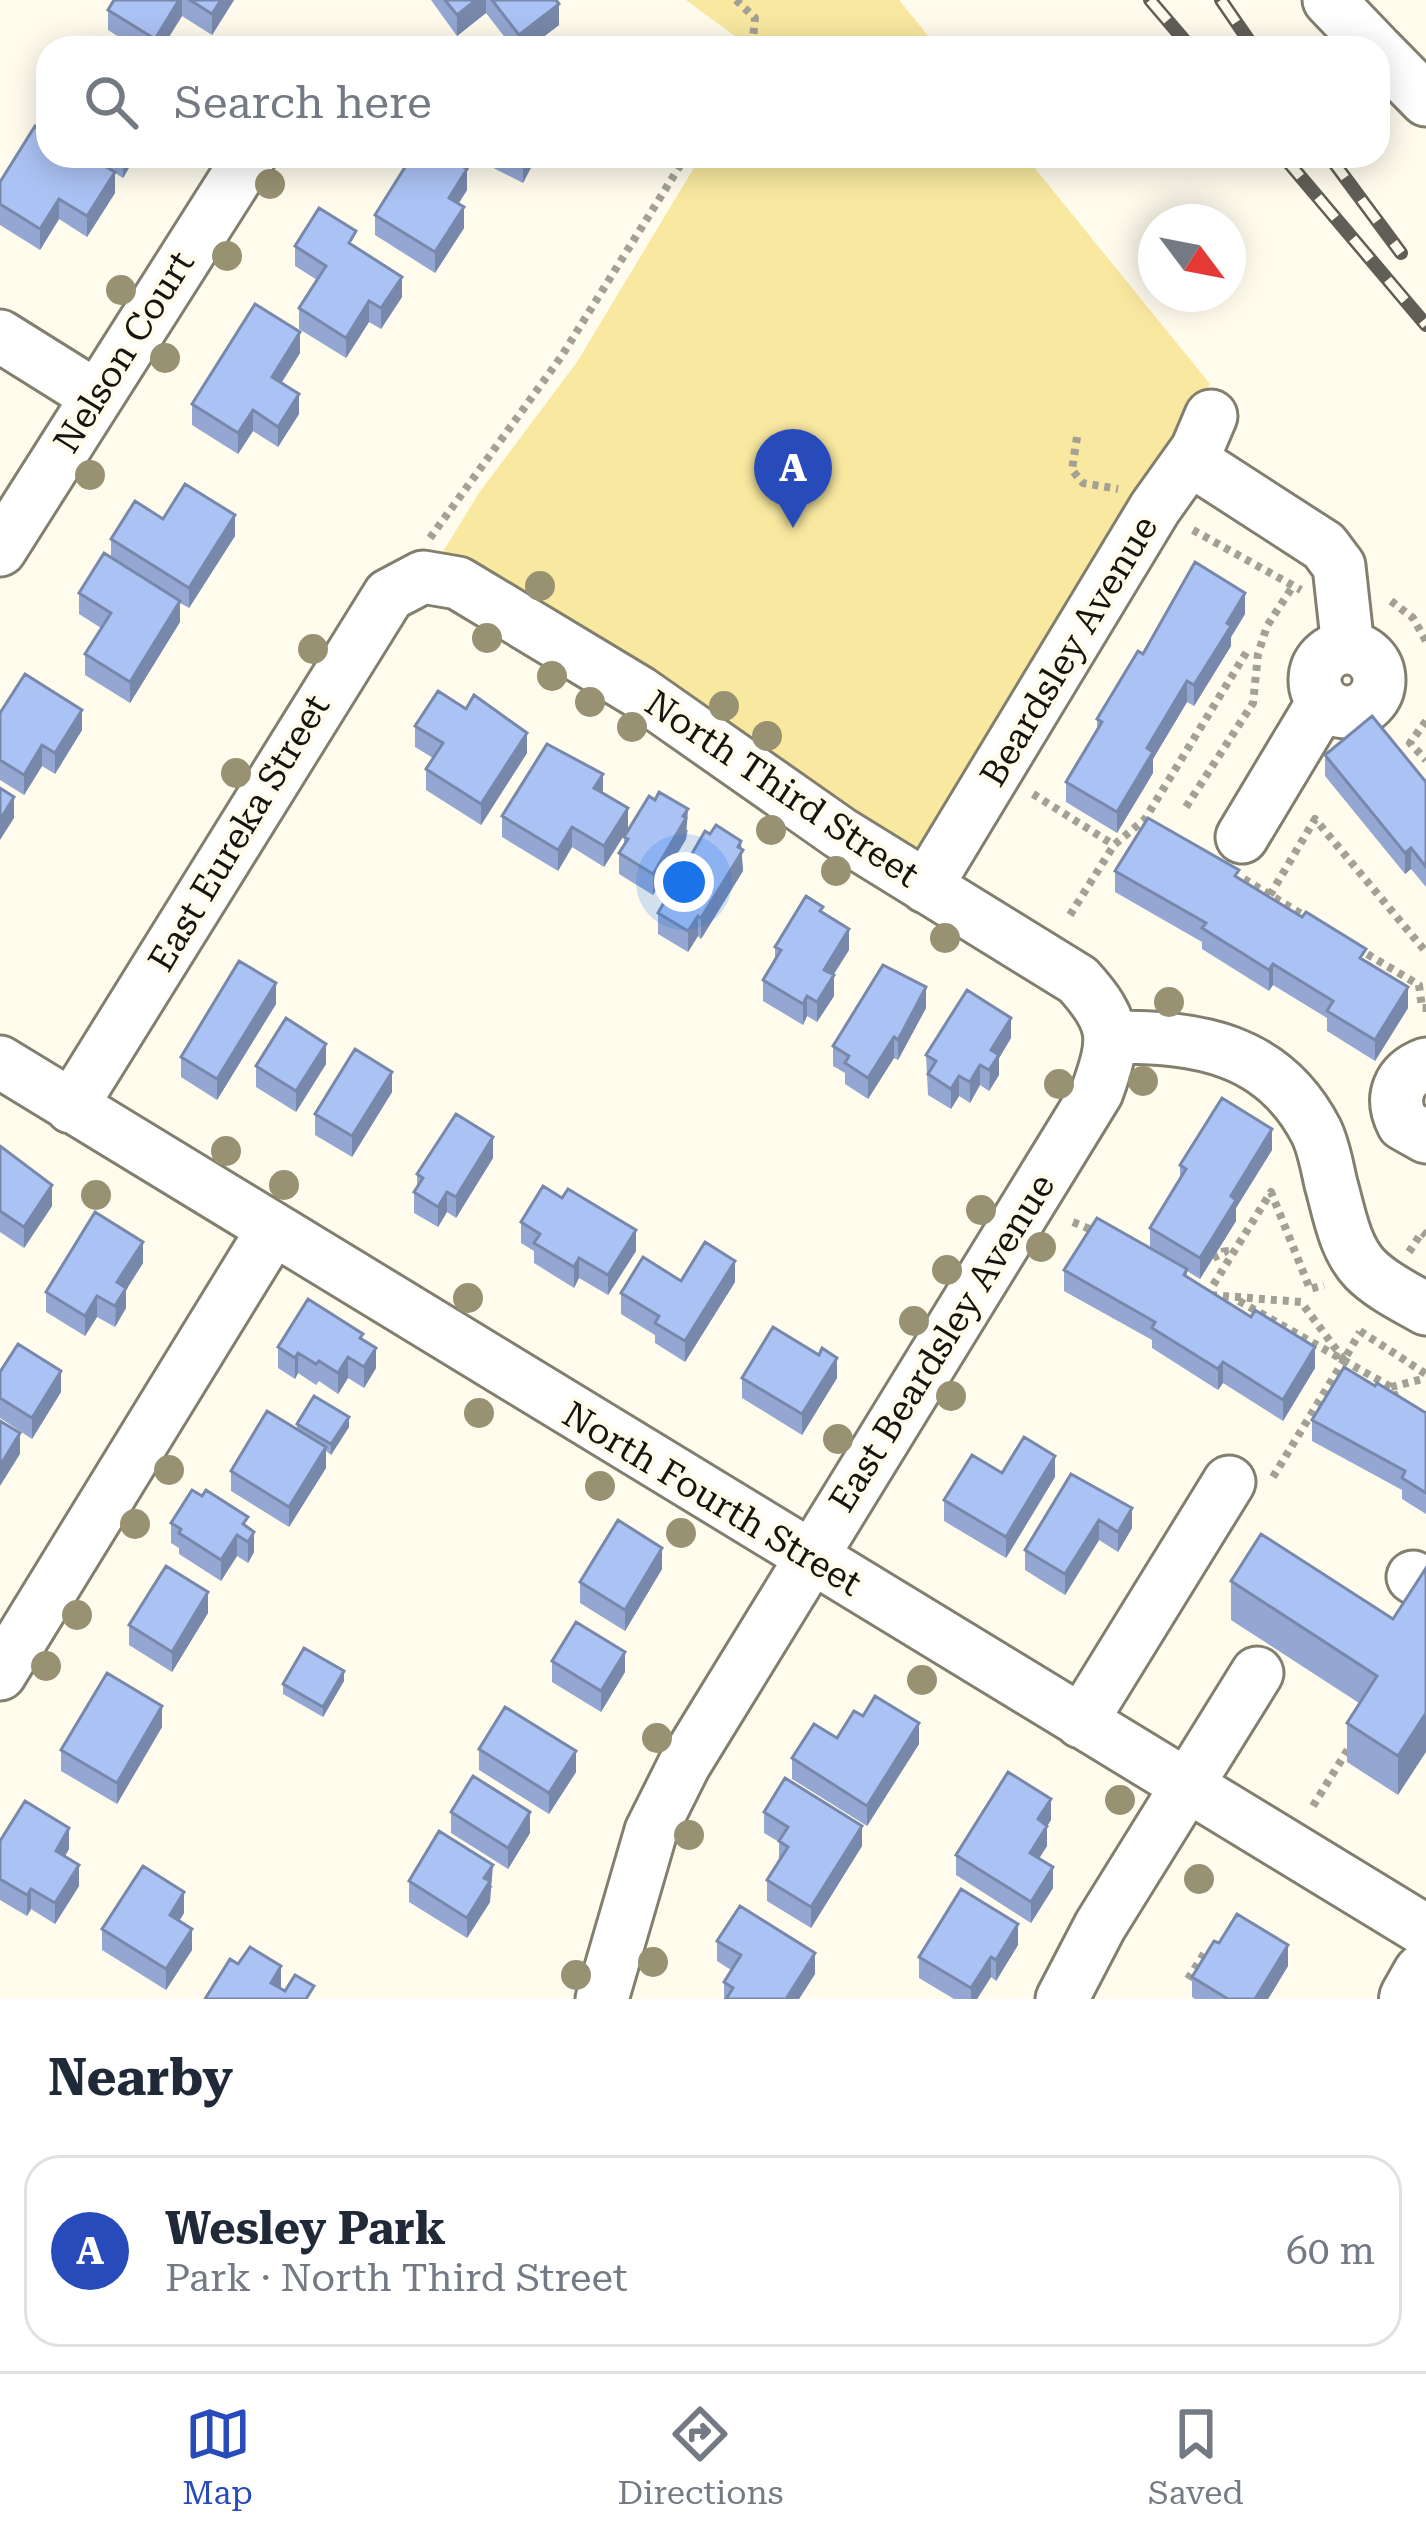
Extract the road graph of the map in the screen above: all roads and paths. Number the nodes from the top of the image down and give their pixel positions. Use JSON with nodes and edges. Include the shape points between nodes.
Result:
{"nodes":[{"id":1,"x":736,"y":0,"type":"edge"},
{"id":2,"x":1329,"y":0,"type":"edge"},
{"id":3,"x":753,"y":36,"type":"edge"},
{"id":4,"x":1364,"y":36,"type":"edge"},
{"id":5,"x":1390,"y":63,"type":"edge"},
{"id":6,"x":1426,"y":100,"type":"edge"},
{"id":7,"x":242,"y":168,"type":"edge"},
{"id":8,"x":679,"y":168,"type":"edge"},
{"id":9,"x":0,"y":336,"type":"edge"},
{"id":10,"x":96,"y":396,"type":"junction"},
{"id":11,"x":1077,"y":437,"type":"dead end"},
{"id":12,"x":1136,"y":496,"type":"dead end"},
{"id":13,"x":1177,"y":521,"type":"dead end"},
{"id":14,"x":0,"y":550,"type":"edge"},
{"id":15,"x":1310,"y":568,"type":"junction"},
{"id":16,"x":423,"y":577,"type":"junction"},
{"id":17,"x":1391,"y":601,"type":"dead end"},
{"id":18,"x":1230,"y":638,"type":"edge"},
{"id":19,"x":1426,"y":641,"type":"edge"},
{"id":20,"x":1253,"y":651,"type":"junction"},
{"id":21,"x":1426,"y":721,"type":"edge"},
{"id":22,"x":1426,"y":760,"type":"edge"},
{"id":23,"x":1017,"y":784,"type":"dead end"},
{"id":24,"x":1186,"y":807,"type":"dead end"},
{"id":25,"x":1145,"y":819,"type":"junction"},
{"id":26,"x":1163,"y":830,"type":"edge"},
{"id":27,"x":1114,"y":845,"type":"junction"},
{"id":28,"x":1238,"y":855,"type":"joint"},
{"id":29,"x":926,"y":887,"type":"junction"},
{"id":30,"x":1270,"y":895,"type":"junction"},
{"id":31,"x":1070,"y":915,"type":"dead end"},
{"id":32,"x":1326,"y":929,"type":"edge"},
{"id":33,"x":1344,"y":940,"type":"edge"},
{"id":34,"x":1426,"y":952,"type":"edge"},
{"id":35,"x":1426,"y":1008,"type":"edge"},
{"id":36,"x":1113,"y":1036,"type":"junction"},
{"id":37,"x":0,"y":1062,"type":"edge"},
{"id":38,"x":1426,"y":1064,"type":"edge"},
{"id":39,"x":71,"y":1106,"type":"junction"},
{"id":40,"x":1412,"y":1125,"type":"edge"},
{"id":41,"x":1318,"y":1134,"type":"junction"},
{"id":42,"x":1233,"y":1212,"type":"edge"},
{"id":43,"x":1072,"y":1222,"type":"dead end"},
{"id":44,"x":1251,"y":1223,"type":"junction"},
{"id":45,"x":272,"y":1231,"type":"junction"},
{"id":46,"x":1113,"y":1239,"type":"edge"},
{"id":47,"x":1341,"y":1280,"type":"dead end"},
{"id":48,"x":1189,"y":1283,"type":"edge"},
{"id":49,"x":1310,"y":1289,"type":"junction"},
{"id":50,"x":1207,"y":1295,"type":"junction"},
{"id":51,"x":1233,"y":1297,"type":"junction"},
{"id":52,"x":1301,"y":1302,"type":"junction"},
{"id":53,"x":1426,"y":1309,"type":"edge"},
{"id":54,"x":1258,"y":1311,"type":"junction"},
{"id":55,"x":1246,"y":1330,"type":"edge"},
{"id":56,"x":1294,"y":1332,"type":"junction"},
{"id":57,"x":1360,"y":1332,"type":"dead end"},
{"id":58,"x":1288,"y":1342,"type":"edge"},
{"id":59,"x":1344,"y":1360,"type":"junction"},
{"id":60,"x":1426,"y":1378,"type":"edge"},
{"id":61,"x":1380,"y":1381,"type":"junction"},
{"id":62,"x":1390,"y":1387,"type":"junction"},
{"id":63,"x":1371,"y":1396,"type":"edge"},
{"id":64,"x":1409,"y":1411,"type":"edge"},
{"id":65,"x":1245,"y":1476,"type":"joint"},
{"id":66,"x":809,"y":1558,"type":"junction"},
{"id":67,"x":1257,"y":1673,"type":"dead end"},
{"id":68,"x":0,"y":1674,"type":"edge"},
{"id":69,"x":1081,"y":1722,"type":"junction"},
{"id":70,"x":1360,"y":1731,"type":"edge"},
{"id":71,"x":1187,"y":1786,"type":"junction"},
{"id":72,"x":1313,"y":1806,"type":"dead end"},
{"id":73,"x":1426,"y":1930,"type":"edge"},
{"id":74,"x":1218,"y":1956,"type":"edge"},
{"id":75,"x":1426,"y":1976,"type":"edge"},
{"id":76,"x":1188,"y":1979,"type":"edge"},
{"id":77,"x":602,"y":1999,"type":"edge"},
{"id":78,"x":1062,"y":1999,"type":"edge"},
{"id":79,"x":1413,"y":1999,"type":"edge"}],
"edges":[{"from":1,"to":3,"type":"path","via":[[755,18]]},
{"from":2,"to":4,"type":"street"},
{"from":5,"to":6,"type":"street"},
{"from":7,"to":10,"type":"street","name":"Nelson Court"},
{"from":8,"to":16,"type":"path","via":[[561,357],[427,544]]},
{"from":9,"to":10,"type":"street"},
{"from":10,"to":14,"type":"street","name":"Nelson Court"},
{"from":11,"to":12,"type":"path","via":[[1072,470],[1083,483]]},
{"from":13,"to":15,"type":"path"},
{"from":15,"to":20,"type":"path"},
{"from":15,"to":28,"type":"street","via":[[1339,566],[1348,648],[1374,663],[1376,694],[1352,712],[1323,702]]},
{"from":15,"to":29,"type":"street","name":"Beardsley Avenue","via":[[1201,438]]},
{"from":16,"to":29,"type":"street","name":"North Third Street","via":[[458,583],[639,692]]},
{"from":16,"to":39,"type":"street","name":"East Eureka Street","via":[[388,595]]},
{"from":17,"to":19,"type":"path"},
{"from":18,"to":20,"type":"path"},
{"from":20,"to":24,"type":"path","via":[[1253,703]]},
{"from":20,"to":25,"type":"path"},
{"from":21,"to":22,"type":"path","via":[[1411,743]]},
{"from":23,"to":27,"type":"path"},
{"from":25,"to":26,"type":"path"},
{"from":25,"to":27,"type":"path"},
{"from":27,"to":31,"type":"path"},
{"from":28,"to":30,"type":"path"},
{"from":29,"to":36,"type":"street","name":"North Third Street","via":[[1078,980]]},
{"from":30,"to":32,"type":"path"},
{"from":30,"to":34,"type":"path","via":[[1315,819]]},
{"from":33,"to":35,"type":"path","via":[[1418,985]]},
{"from":36,"to":41,"type":"street","via":[[1222,1048],[1269,1072]]},
{"from":36,"to":66,"type":"street","name":"East Beardsley Avenue","via":[[1097,1092]]},
{"from":37,"to":39,"type":"street","name":"North Fourth Street"},
{"from":38,"to":40,"type":"street","via":[[1404,1077],[1395,1100]]},
{"from":39,"to":45,"type":"street","name":"North Fourth Street"},
{"from":40,"to":41,"type":"street"},
{"from":41,"to":53,"type":"street","via":[[1347,1242],[1363,1267]]},
{"from":42,"to":44,"type":"path"},
{"from":43,"to":46,"type":"path"},
{"from":44,"to":49,"type":"path","via":[[1271,1192]]},
{"from":44,"to":50,"type":"path","via":[[1222,1253]]},
{"from":45,"to":66,"type":"street","name":"North Fourth Street"},
{"from":45,"to":68,"type":"street"},
{"from":47,"to":49,"type":"path"},
{"from":48,"to":50,"type":"path"},
{"from":49,"to":52,"type":"path"},
{"from":50,"to":51,"type":"path"},
{"from":51,"to":52,"type":"path"},
{"from":51,"to":54,"type":"path"},
{"from":52,"to":59,"type":"path"},
{"from":54,"to":55,"type":"path"},
{"from":54,"to":56,"type":"path"},
{"from":56,"to":58,"type":"path"},
{"from":56,"to":59,"type":"path"},
{"from":57,"to":59,"type":"path"},
{"from":59,"to":61,"type":"path"},
{"from":59,"to":65,"type":"path","via":[[1273,1478]]},
{"from":60,"to":62,"type":"path"},
{"from":61,"to":62,"type":"path"},
{"from":61,"to":63,"type":"path"},
{"from":62,"to":64,"type":"path"},
{"from":65,"to":69,"type":"street"},
{"from":66,"to":69,"type":"street","name":"North Fourth Street"},
{"from":66,"to":77,"type":"street","name":"East Beardsley Avenue","via":[[651,1832]]},
{"from":67,"to":71,"type":"street"},
{"from":69,"to":71,"type":"street","name":"North Fourth Street"},
{"from":70,"to":72,"type":"path"},
{"from":71,"to":73,"type":"street","name":"North Fourth Street"},
{"from":71,"to":78,"type":"street"},
{"from":74,"to":76,"type":"path","via":[[1207,1949]]},
{"from":75,"to":79,"type":"main road"}]}
